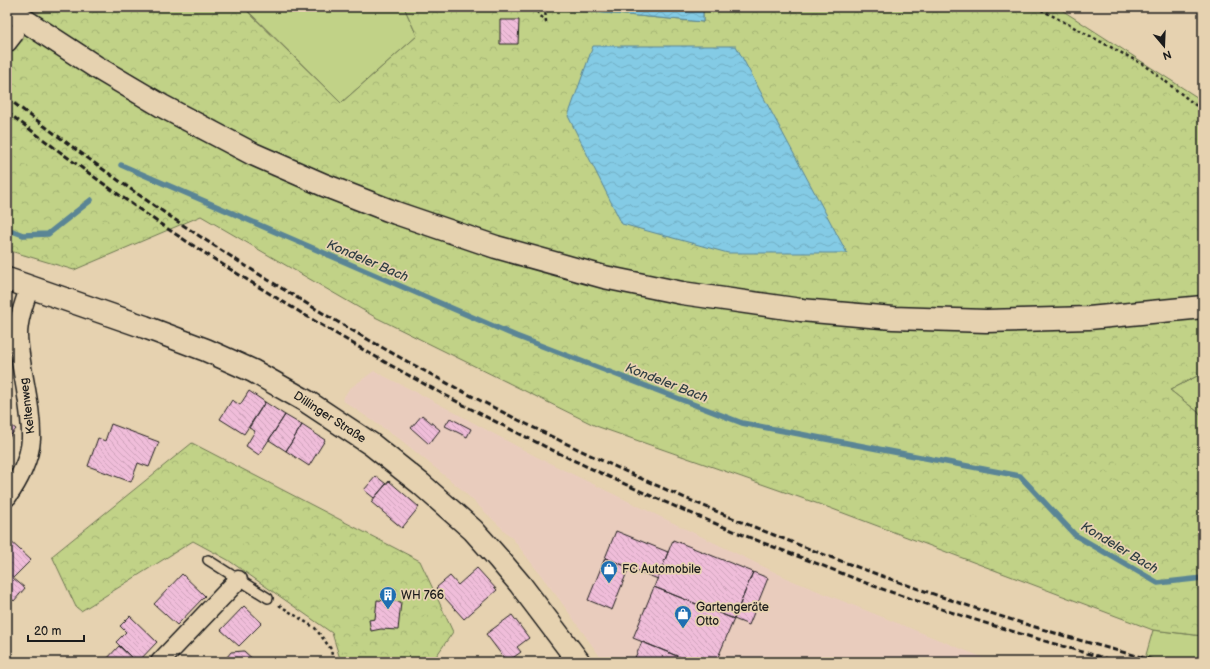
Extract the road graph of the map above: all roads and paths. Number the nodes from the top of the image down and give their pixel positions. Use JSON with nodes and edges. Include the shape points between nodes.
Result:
{"nodes":[{"id":1,"x":7,"y":7,"type":"edge"},
{"id":2,"x":533,"y":7,"type":"edge"},
{"id":3,"x":545,"y":7,"type":"edge"},
{"id":4,"x":1036,"y":7,"type":"edge"},
{"id":5,"x":1203,"y":111,"type":"edge"},
{"id":6,"x":7,"y":279,"type":"edge"},
{"id":7,"x":30,"y":286,"type":"junction"},
{"id":8,"x":1203,"y":307,"type":"edge"},
{"id":9,"x":7,"y":498,"type":"edge"},
{"id":10,"x":208,"y":560,"type":"dead end"},
{"id":11,"x":238,"y":580,"type":"junction"},
{"id":12,"x":268,"y":598,"type":"joint"},
{"id":13,"x":160,"y":662,"type":"edge"},
{"id":14,"x":333,"y":662,"type":"edge"},
{"id":15,"x":579,"y":662,"type":"edge"}],
"edges":[{"from":1,"to":8,"type":"main road","via":[[96,67],[162,106],[253,154],[396,214],[604,277],[682,293],[801,310],[893,318],[986,321],[1089,318]]},
{"from":2,"to":3,"type":"path","via":[[546,22]]},
{"from":4,"to":5,"type":"path","via":[[1146,66]]},
{"from":6,"to":7,"type":"main road","name":"Dillinger Straße"},
{"from":7,"to":9,"type":"street","name":"Keltenweg","via":[[19,318],[18,336],[31,440],[26,462]]},
{"from":7,"to":15,"type":"main road","name":"Dillinger Straße","via":[[152,329],[253,371],[306,401],[371,444],[473,530],[520,584]]},
{"from":10,"to":11,"type":"lane"},
{"from":11,"to":12,"type":"lane"},
{"from":11,"to":13,"type":"street"},
{"from":12,"to":14,"type":"path","via":[[315,628],[331,648]]}]}
